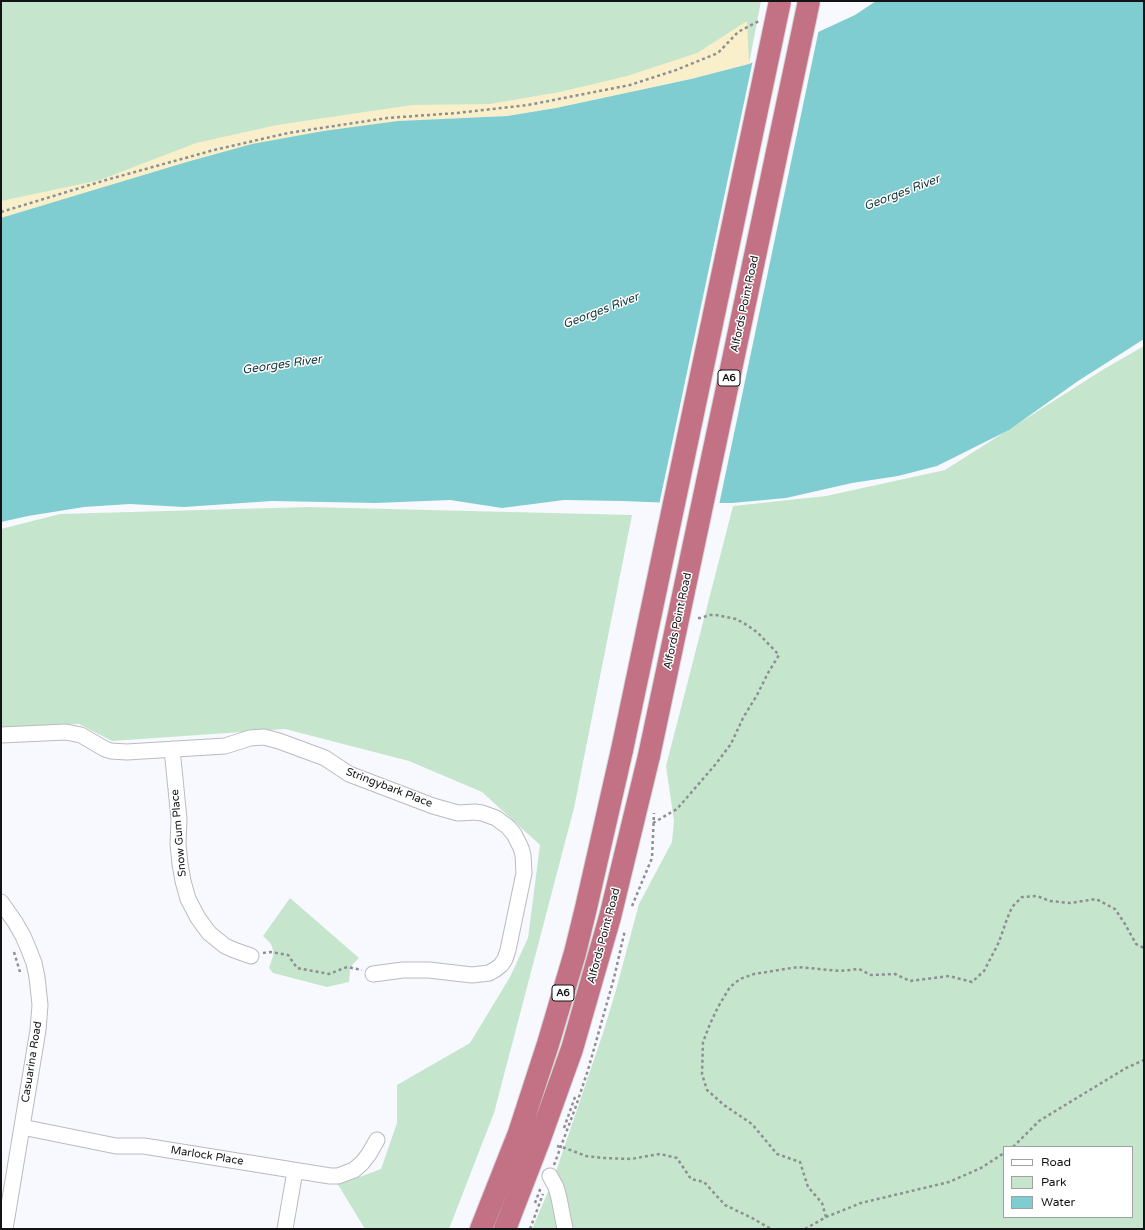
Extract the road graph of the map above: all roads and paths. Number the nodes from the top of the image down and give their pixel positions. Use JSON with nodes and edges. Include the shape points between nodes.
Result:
{"nodes":[{"id":1,"x":780,"y":1,"type":"edge"},
{"id":2,"x":809,"y":1,"type":"edge"},
{"id":3,"x":763,"y":18,"type":"dead end"},
{"id":4,"x":1,"y":212,"type":"edge"},
{"id":5,"x":694,"y":618,"type":"dead end"},
{"id":6,"x":1,"y":735,"type":"edge"},
{"id":7,"x":172,"y":749,"type":"junction"},
{"id":8,"x":654,"y":809,"type":"dead end"},
{"id":9,"x":607,"y":815,"type":"junction"},
{"id":10,"x":643,"y":822,"type":"junction"},
{"id":11,"x":1,"y":902,"type":"edge"},
{"id":12,"x":631,"y":907,"type":"dead end"},
{"id":13,"x":626,"y":928,"type":"dead end"},
{"id":14,"x":12,"y":947,"type":"dead end"},
{"id":15,"x":1144,"y":948,"type":"edge"},
{"id":16,"x":251,"y":956,"type":"joint"},
{"id":17,"x":373,"y":974,"type":"joint"},
{"id":18,"x":21,"y":977,"type":"dead end"},
{"id":19,"x":1144,"y":1060,"type":"edge"},
{"id":20,"x":22,"y":1127,"type":"junction"},
{"id":21,"x":377,"y":1140,"type":"dead end"},
{"id":22,"x":557,"y":1146,"type":"dead end"},
{"id":23,"x":1014,"y":1146,"type":"edge"},
{"id":24,"x":561,"y":1147,"type":"junction"},
{"id":25,"x":1003,"y":1154,"type":"edge"},
{"id":26,"x":295,"y":1171,"type":"junction"},
{"id":27,"x":550,"y":1176,"type":"junction"},
{"id":28,"x":6,"y":1200,"type":"edge"},
{"id":29,"x":826,"y":1217,"type":"junction"},
{"id":30,"x":5,"y":1229,"type":"edge"},
{"id":31,"x":285,"y":1229,"type":"edge"},
{"id":32,"x":480,"y":1229,"type":"edge"},
{"id":33,"x":505,"y":1229,"type":"edge"},
{"id":34,"x":530,"y":1229,"type":"edge"},
{"id":35,"x":566,"y":1229,"type":"edge"},
{"id":36,"x":771,"y":1229,"type":"edge"},
{"id":37,"x":806,"y":1229,"type":"edge"}],
"edges":[{"from":1,"to":9,"type":"highway","number":"A6","bridge":true},
{"from":2,"to":10,"type":"highway","name":"Alfords Point Road","number":"A6","bridge":true,"via":[[649,756]]},
{"from":3,"to":4,"type":"path","via":[[738,32],[718,53],[630,85],[528,105],[387,118],[288,133],[214,150]]},
{"from":5,"to":10,"type":"path","via":[[716,615],[736,619],[758,632],[779,655],[731,744],[677,809]]},
{"from":6,"to":7,"type":"street","name":"Stringybark Place","via":[[66,732],[81,735],[112,751]]},
{"from":7,"to":16,"type":"street","name":"Snow Gum Place","via":[[179,819],[180,864],[188,899],[198,918],[213,936],[230,948]]},
{"from":7,"to":17,"type":"street","name":"Stringybark Place","via":[[225,746],[250,738],[264,737],[325,758],[349,774],[438,808],[458,813],[475,812],[490,815],[511,830],[521,848],[524,873],[508,950],[501,965],[488,973],[472,975],[429,970]]},
{"from":8,"to":10,"type":"path"},
{"from":9,"to":10,"type":"street"},
{"from":9,"to":32,"type":"highway","number":"A6","via":[[575,953],[548,1044],[519,1133]]},
{"from":10,"to":12,"type":"path","via":[[652,858]]},
{"from":10,"to":33,"type":"highway","name":"Alfords Point Road","number":"A6","via":[[610,917],[572,1049]]},
{"from":11,"to":20,"type":"street","name":"Casuarina Road","via":[[23,936],[34,963],[39,990],[38,1030]]},
{"from":13,"to":24,"type":"path","via":[[620,958],[582,1090]]},
{"from":14,"to":18,"type":"path"},
{"from":15,"to":29,"type":"path","via":[[1136,944],[1115,909],[1096,899],[1070,903],[1050,902],[1037,896],[1022,897],[1012,907],[999,942],[984,971],[972,982],[949,976],[910,981],[895,974],[871,975],[859,969],[840,971],[798,967],[754,974],[740,979],[730,987],[703,1042],[702,1074],[707,1090],[752,1124],[777,1154],[800,1162],[808,1186],[822,1203]]},
{"from":16,"to":17,"type":"path","via":[[271,952],[288,955],[297,968],[329,974],[347,967]]},
{"from":19,"to":23,"type":"path","via":[[1126,1068],[1039,1121]]},
{"from":20,"to":26,"type":"street","name":"Marlock Place","via":[[116,1146],[144,1146]]},
{"from":20,"to":28,"type":"street","name":"Casuarina Road"},
{"from":21,"to":26,"type":"street","name":"Marlock Place","via":[[369,1154],[354,1170],[330,1176]]},
{"from":22,"to":24,"type":"path"},
{"from":24,"to":27,"type":"path"},
{"from":24,"to":36,"type":"path","via":[[586,1156],[603,1158],[631,1159],[660,1154],[677,1158],[691,1179],[704,1182],[725,1205]]},
{"from":25,"to":29,"type":"path","via":[[981,1168],[950,1182],[861,1203]]},
{"from":26,"to":31,"type":"street"},
{"from":27,"to":34,"type":"path"},
{"from":27,"to":35,"type":"street","via":[[556,1186]]},
{"from":28,"to":30,"type":"street","name":"Casuarina Road"},
{"from":29,"to":37,"type":"path"}]}
